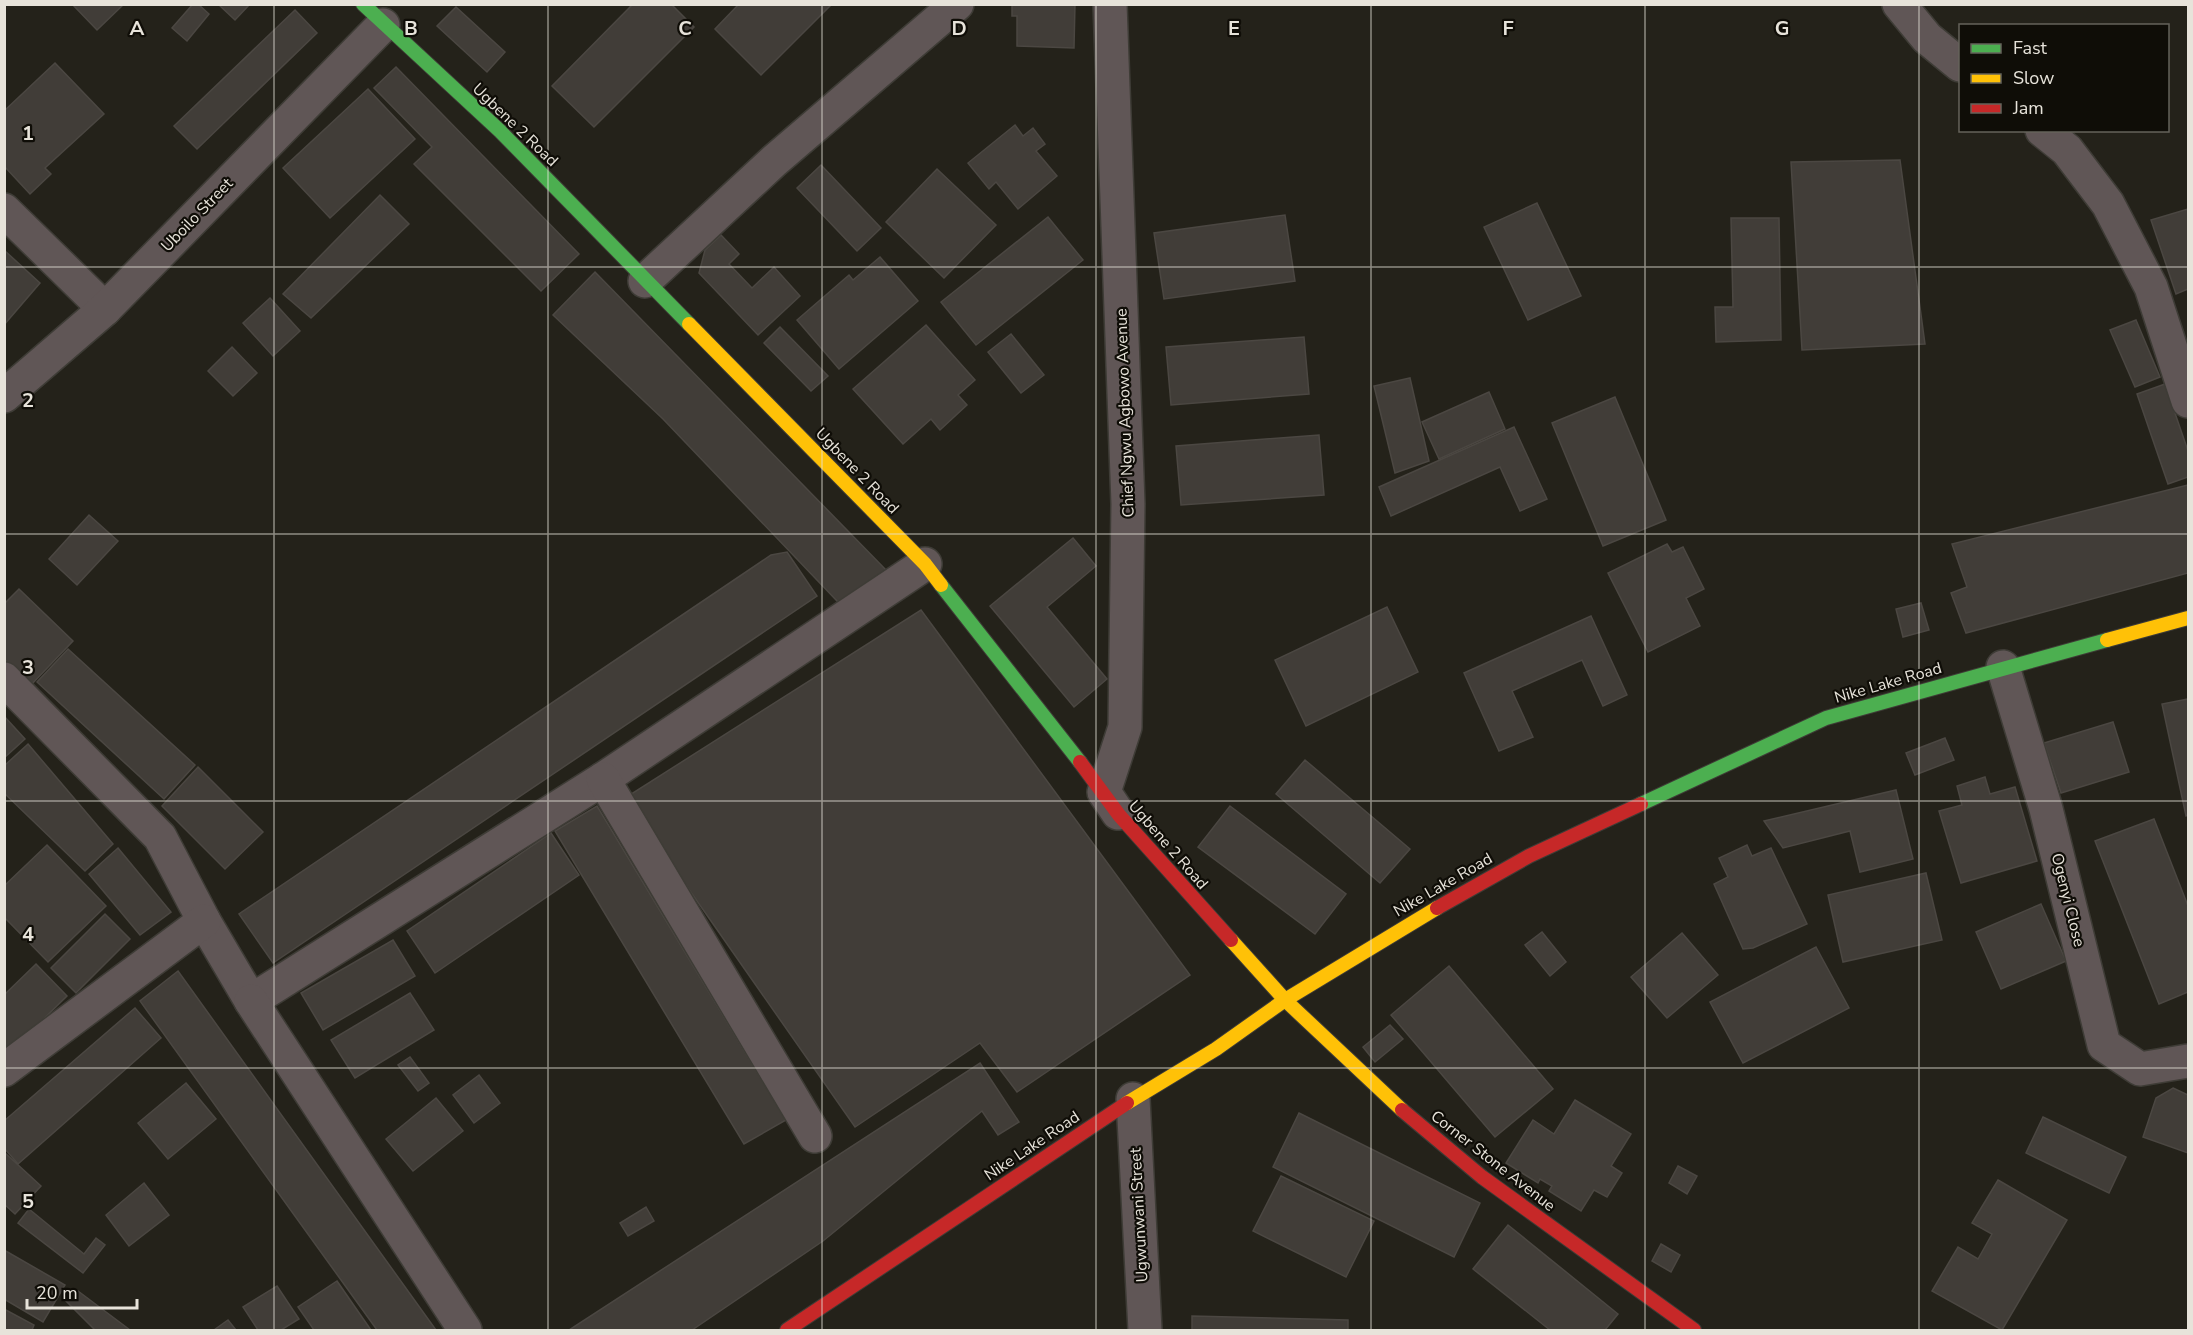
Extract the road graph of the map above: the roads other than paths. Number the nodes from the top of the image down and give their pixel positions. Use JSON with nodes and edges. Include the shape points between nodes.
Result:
{"nodes":[{"id":1,"x":1110,"y":4,"type":"edge"},
{"id":2,"x":1899,"y":4,"type":"edge"},
{"id":3,"x":953,"y":6,"type":"edge"},
{"id":4,"x":373,"y":15,"type":"edge"},
{"id":5,"x":1959,"y":64,"type":"edge"},
{"id":6,"x":2044,"y":132,"type":"edge"},
{"id":7,"x":4,"y":210,"type":"edge"},
{"id":8,"x":645,"y":281,"type":"junction"},
{"id":9,"x":105,"y":309,"type":"junction"},
{"id":10,"x":4,"y":396,"type":"edge"},
{"id":11,"x":2188,"y":401,"type":"edge"},
{"id":12,"x":925,"y":564,"type":"junction"},
{"id":13,"x":2188,"y":618,"type":"edge"},
{"id":14,"x":2003,"y":667,"type":"junction"},
{"id":15,"x":4,"y":680,"type":"edge"},
{"id":16,"x":603,"y":779,"type":"junction"},
{"id":17,"x":1119,"y":815,"type":"junction"},
{"id":18,"x":204,"y":921,"type":"junction"},
{"id":19,"x":1285,"y":1000,"type":"junction"},
{"id":20,"x":251,"y":1001,"type":"junction"},
{"id":21,"x":2188,"y":1061,"type":"edge"},
{"id":22,"x":4,"y":1070,"type":"edge"},
{"id":23,"x":1133,"y":1099,"type":"junction"},
{"id":24,"x":815,"y":1136,"type":"dead end"},
{"id":25,"x":465,"y":1330,"type":"edge"},
{"id":26,"x":787,"y":1330,"type":"edge"},
{"id":27,"x":1144,"y":1330,"type":"edge"},
{"id":28,"x":1694,"y":1330,"type":"edge"}],
"edges":[{"from":1,"to":17,"type":"street","name":"Chief Ngwu Agbowo Avenue","via":[[1128,504],[1125,727],[1104,792]]},
{"from":2,"to":5,"type":"street","via":[[1927,38]]},
{"from":3,"to":8,"type":"street","via":[[774,161]]},
{"from":4,"to":8,"type":"street","name":"Ugbene 2 Road","via":[[500,131]]},
{"from":4,"to":9,"type":"street","name":"Uboilo Street"},
{"from":6,"to":11,"type":"street","via":[[2067,150],[2108,204],[2151,287]]},
{"from":7,"to":9,"type":"street"},
{"from":8,"to":12,"type":"street","name":"Ugbene 2 Road"},
{"from":9,"to":10,"type":"street","name":"Uboilo Street"},
{"from":12,"to":16,"type":"street"},
{"from":12,"to":17,"type":"street","name":"Ugbene 2 Road"},
{"from":13,"to":14,"type":"street","name":"Nike Lake Road"},
{"from":14,"to":19,"type":"street","name":"Nike Lake Road","via":[[1826,718],[1528,856]]},
{"from":14,"to":21,"type":"street","name":"Ogenyi Close","via":[[2046,809],[2104,1045],[2140,1069]]},
{"from":15,"to":18,"type":"street","via":[[160,837]]},
{"from":16,"to":20,"type":"street"},
{"from":16,"to":24,"type":"street"},
{"from":17,"to":19,"type":"street","name":"Ugbene 2 Road"},
{"from":18,"to":20,"type":"street"},
{"from":18,"to":22,"type":"street"},
{"from":19,"to":23,"type":"street","name":"Nike Lake Road","via":[[1216,1049]]},
{"from":19,"to":28,"type":"street","name":"Corner Stone Avenue","via":[[1404,1112],[1482,1177]]},
{"from":20,"to":25,"type":"street"},
{"from":23,"to":26,"type":"street","name":"Nike Lake Road"},
{"from":23,"to":27,"type":"street","name":"Ugwunwani Street"}]}
